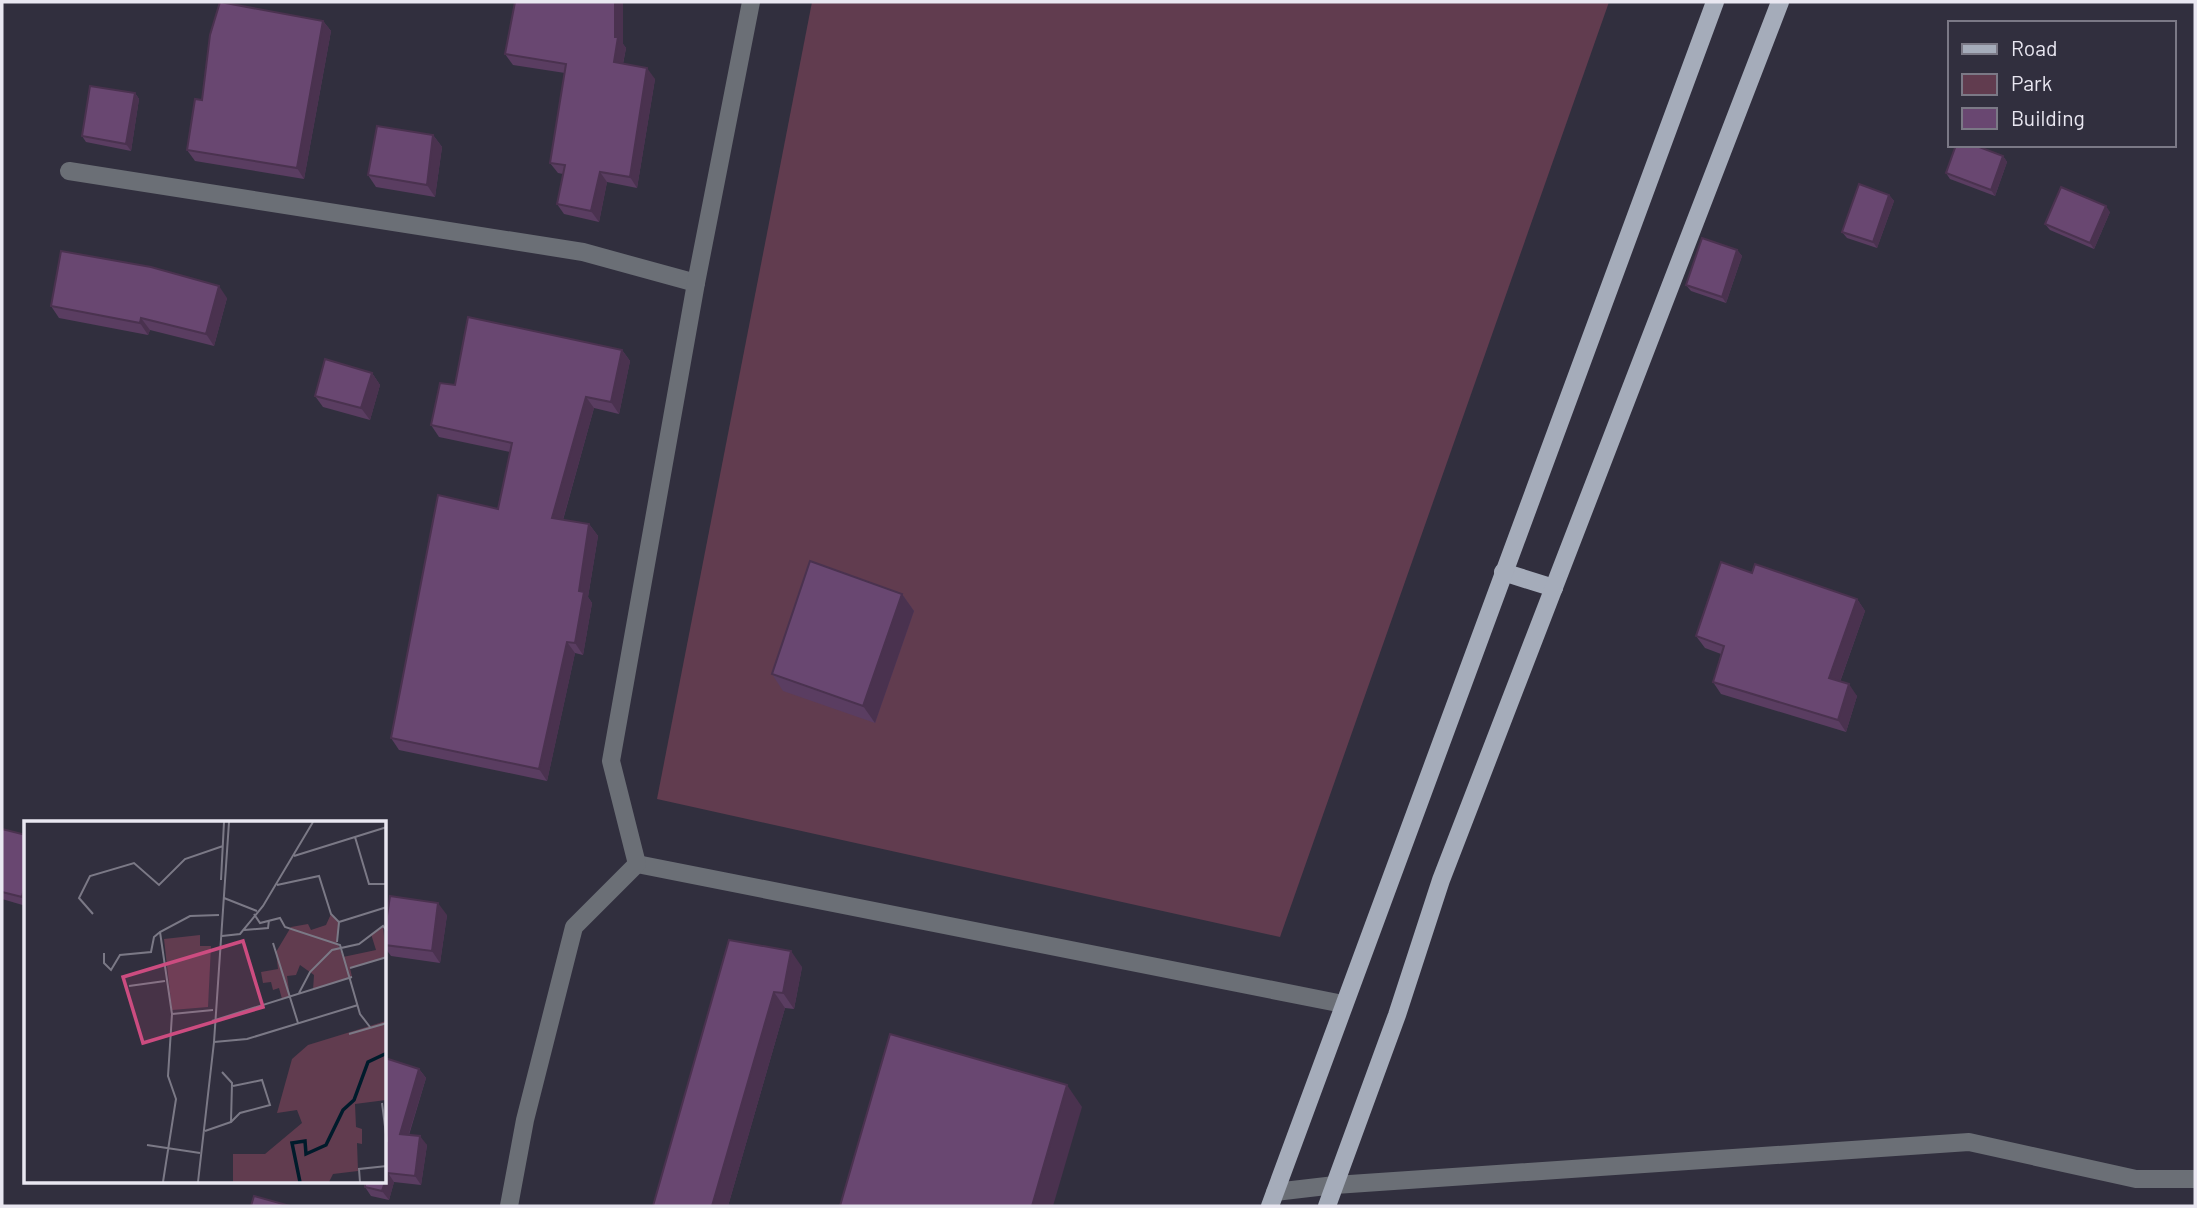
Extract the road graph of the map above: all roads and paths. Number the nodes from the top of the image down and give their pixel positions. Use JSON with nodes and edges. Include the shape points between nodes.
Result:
{"nodes":[{"id":1,"x":751,"y":2,"type":"edge"},
{"id":2,"x":1714,"y":2,"type":"edge"},
{"id":3,"x":1780,"y":2,"type":"edge"},
{"id":4,"x":69,"y":171,"type":"dead end"},
{"id":5,"x":696,"y":283,"type":"junction"},
{"id":6,"x":1503,"y":572,"type":"junction"},
{"id":7,"x":1554,"y":588,"type":"junction"},
{"id":8,"x":637,"y":864,"type":"junction"},
{"id":9,"x":1343,"y":1004,"type":"junction"},
{"id":10,"x":2195,"y":1179,"type":"edge"},
{"id":11,"x":1335,"y":1185,"type":"junction"},
{"id":12,"x":1273,"y":1199,"type":"edge"},
{"id":13,"x":509,"y":1206,"type":"edge"},
{"id":14,"x":1327,"y":1206,"type":"edge"}],
"edges":[{"from":1,"to":5,"type":"street"},
{"from":2,"to":6,"type":"main road"},
{"from":3,"to":7,"type":"main road"},
{"from":4,"to":5,"type":"street","via":[[583,252]]},
{"from":5,"to":8,"type":"street","via":[[611,761]]},
{"from":6,"to":7,"type":"main road"},
{"from":6,"to":9,"type":"main road"},
{"from":7,"to":11,"type":"main road","via":[[1441,880]]},
{"from":8,"to":9,"type":"street"},
{"from":8,"to":13,"type":"street","via":[[575,927],[525,1120]]},
{"from":9,"to":12,"type":"main road"},
{"from":10,"to":11,"type":"street","via":[[2136,1179],[1969,1142]]},
{"from":11,"to":12,"type":"street"},
{"from":11,"to":14,"type":"main road"}]}
